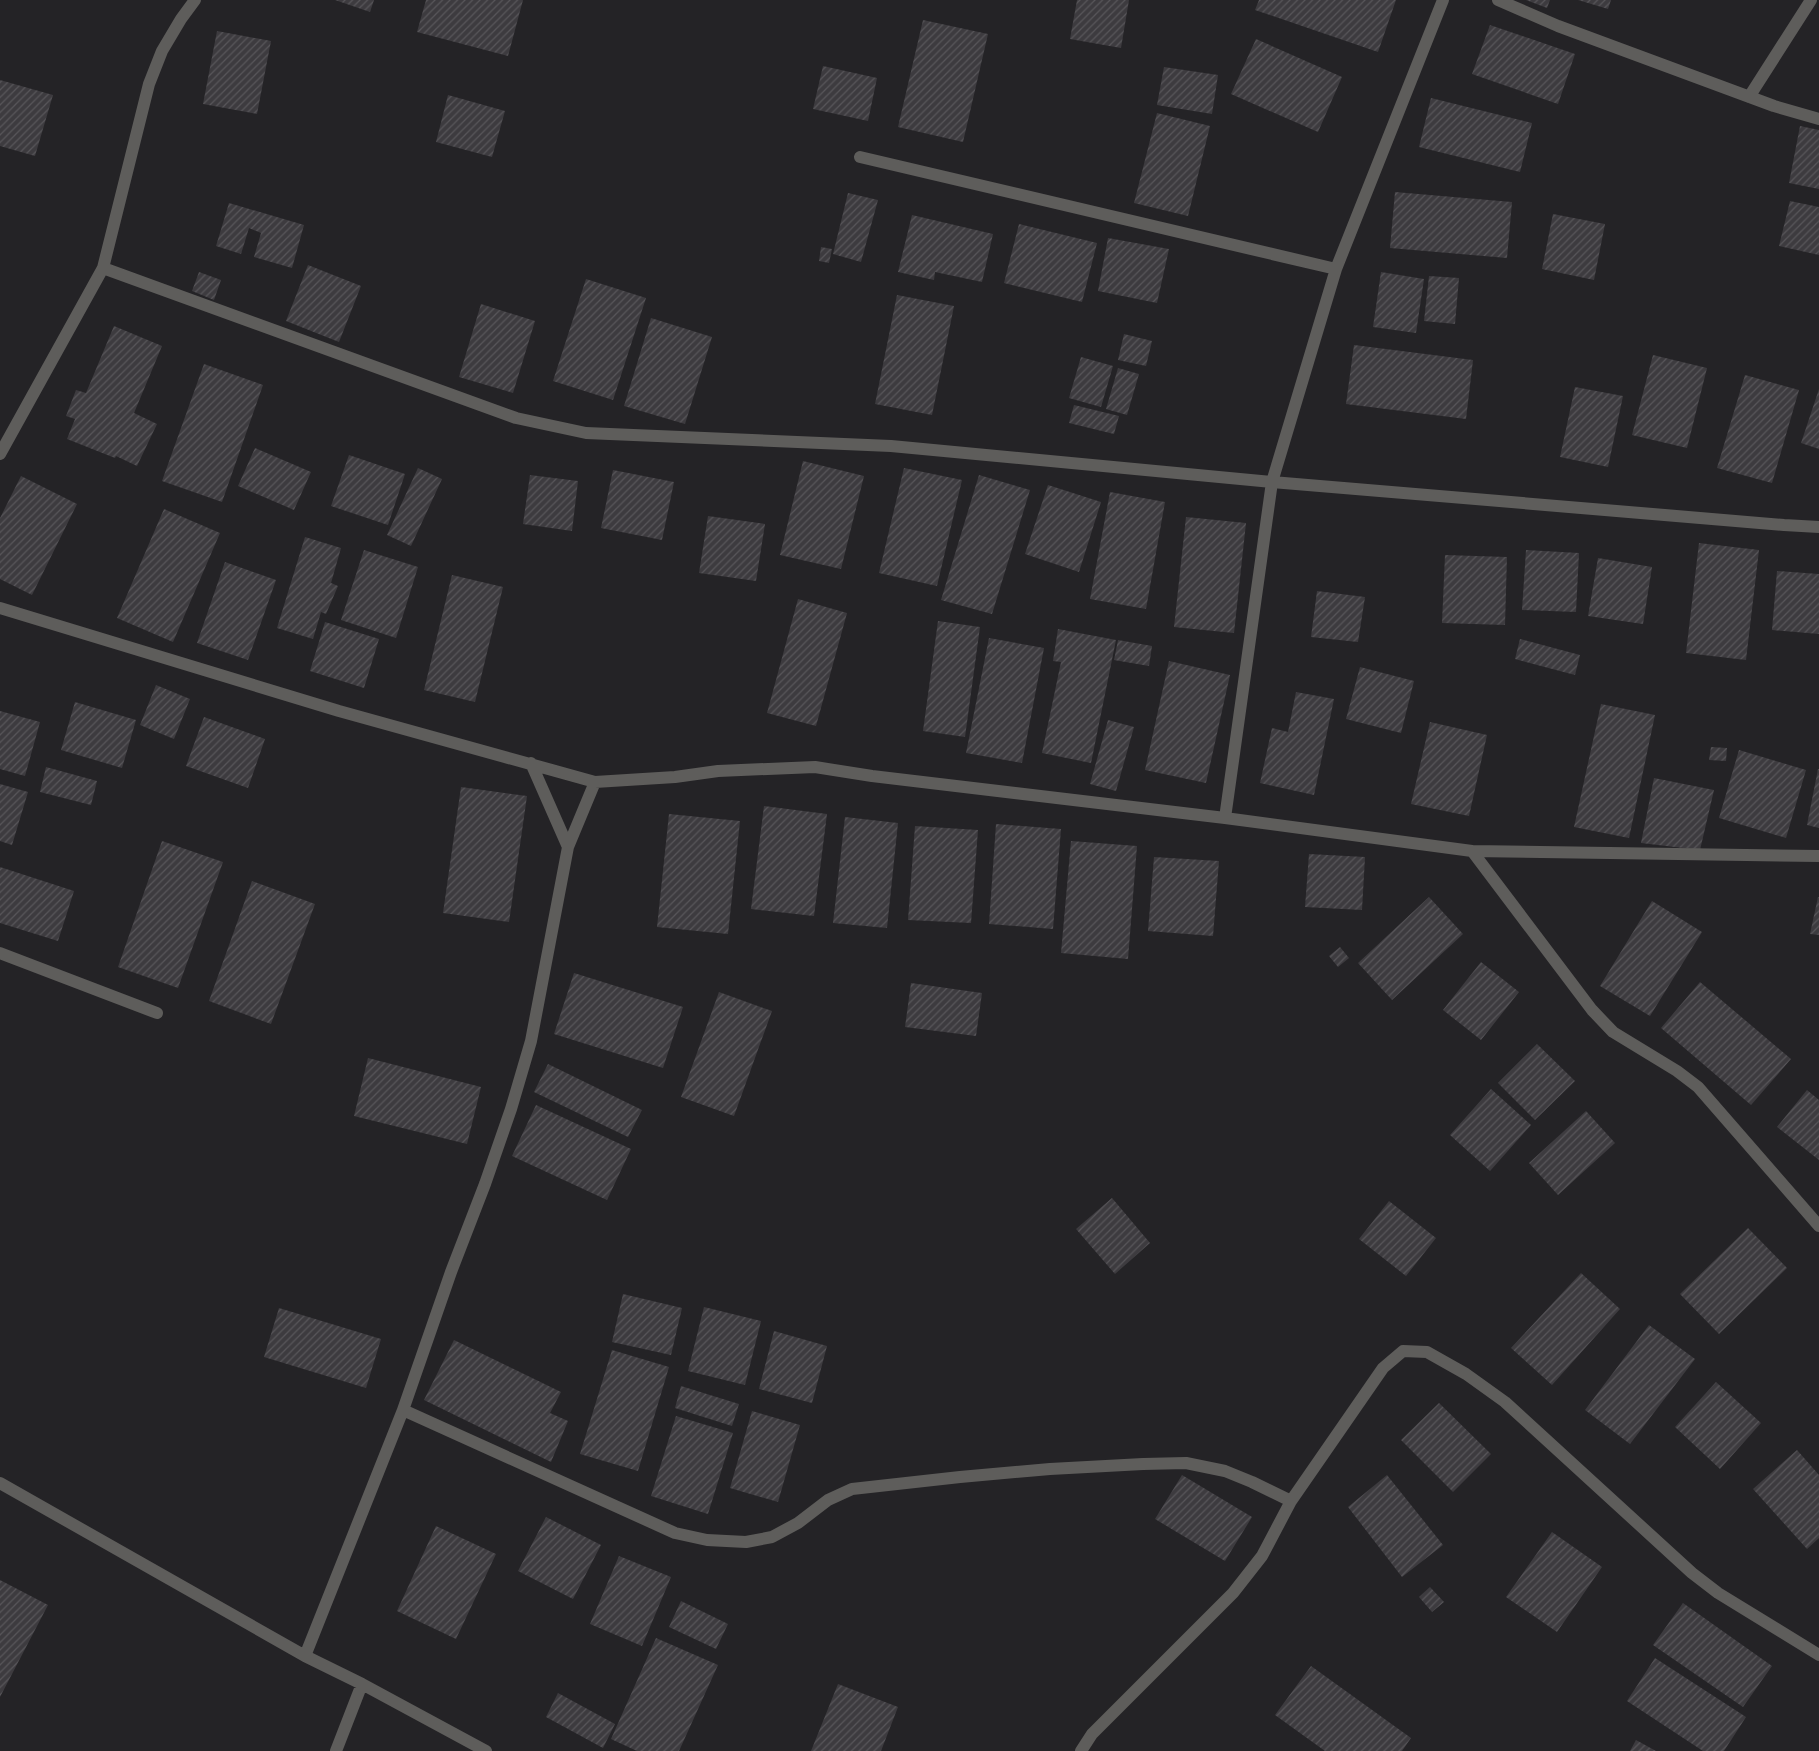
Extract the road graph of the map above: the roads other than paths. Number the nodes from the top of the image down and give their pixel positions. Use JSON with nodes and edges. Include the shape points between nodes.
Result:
{"nodes":[{"id":1,"x":194,"y":0,"type":"edge"},
{"id":2,"x":1443,"y":0,"type":"edge"},
{"id":3,"x":1498,"y":0,"type":"edge"},
{"id":4,"x":1811,"y":0,"type":"edge"},
{"id":5,"x":1749,"y":97,"type":"junction"},
{"id":6,"x":1819,"y":119,"type":"edge"},
{"id":7,"x":860,"y":158,"type":"dead end"},
{"id":8,"x":103,"y":268,"type":"junction"},
{"id":9,"x":1336,"y":269,"type":"junction"},
{"id":10,"x":0,"y":454,"type":"edge"},
{"id":11,"x":1272,"y":482,"type":"junction"},
{"id":12,"x":1819,"y":527,"type":"edge"},
{"id":13,"x":0,"y":608,"type":"edge"},
{"id":14,"x":530,"y":763,"type":"junction"},
{"id":15,"x":594,"y":782,"type":"junction"},
{"id":16,"x":1225,"y":818,"type":"junction"},
{"id":17,"x":568,"y":848,"type":"junction"},
{"id":18,"x":1472,"y":851,"type":"junction"},
{"id":19,"x":1819,"y":856,"type":"edge"},
{"id":20,"x":0,"y":953,"type":"edge"},
{"id":21,"x":157,"y":1013,"type":"dead end"},
{"id":22,"x":1819,"y":1226,"type":"edge"},
{"id":23,"x":403,"y":1410,"type":"junction"},
{"id":24,"x":0,"y":1483,"type":"edge"},
{"id":25,"x":1292,"y":1501,"type":"junction"},
{"id":26,"x":1819,"y":1655,"type":"edge"},
{"id":27,"x":305,"y":1656,"type":"junction"},
{"id":28,"x":362,"y":1684,"type":"junction"},
{"id":29,"x":336,"y":1751,"type":"edge"},
{"id":30,"x":486,"y":1751,"type":"edge"},
{"id":31,"x":1081,"y":1751,"type":"edge"}],
"edges":[{"from":1,"to":8,"type":"street","via":[[162,50],[149,84]]},
{"from":2,"to":9,"type":"street"},
{"from":3,"to":5,"type":"street","via":[[1558,26]]},
{"from":4,"to":5,"type":"street"},
{"from":5,"to":6,"type":"street"},
{"from":7,"to":9,"type":"street"},
{"from":8,"to":10,"type":"street"},
{"from":8,"to":11,"type":"street","via":[[516,418],[586,433],[891,446]]},
{"from":9,"to":11,"type":"street"},
{"from":11,"to":12,"type":"street"},
{"from":11,"to":16,"type":"street"},
{"from":13,"to":14,"type":"street","via":[[339,711]]},
{"from":14,"to":15,"type":"street"},
{"from":14,"to":17,"type":"street"},
{"from":15,"to":16,"type":"street","via":[[718,771],[815,767]]},
{"from":15,"to":17,"type":"street"},
{"from":16,"to":18,"type":"street"},
{"from":17,"to":23,"type":"street","via":[[531,1042],[485,1184]]},
{"from":18,"to":19,"type":"street"},
{"from":18,"to":22,"type":"street","via":[[1592,1010],[1613,1032],[1698,1087]]},
{"from":20,"to":21,"type":"street"},
{"from":23,"to":25,"type":"street","via":[[675,1533],[707,1540],[746,1542],[772,1536],[798,1523],[828,1500],[852,1489],[1050,1469],[1186,1463],[1225,1471]]},
{"from":23,"to":27,"type":"street"},
{"from":24,"to":27,"type":"street"},
{"from":25,"to":26,"type":"street","via":[[1383,1368],[1403,1351],[1427,1352],[1466,1374],[1505,1402],[1692,1573],[1718,1593]]},
{"from":25,"to":31,"type":"street","via":[[1262,1556],[1233,1594],[1092,1734]]},
{"from":27,"to":28,"type":"street"},
{"from":28,"to":29,"type":"street"},
{"from":28,"to":30,"type":"street"}]}
